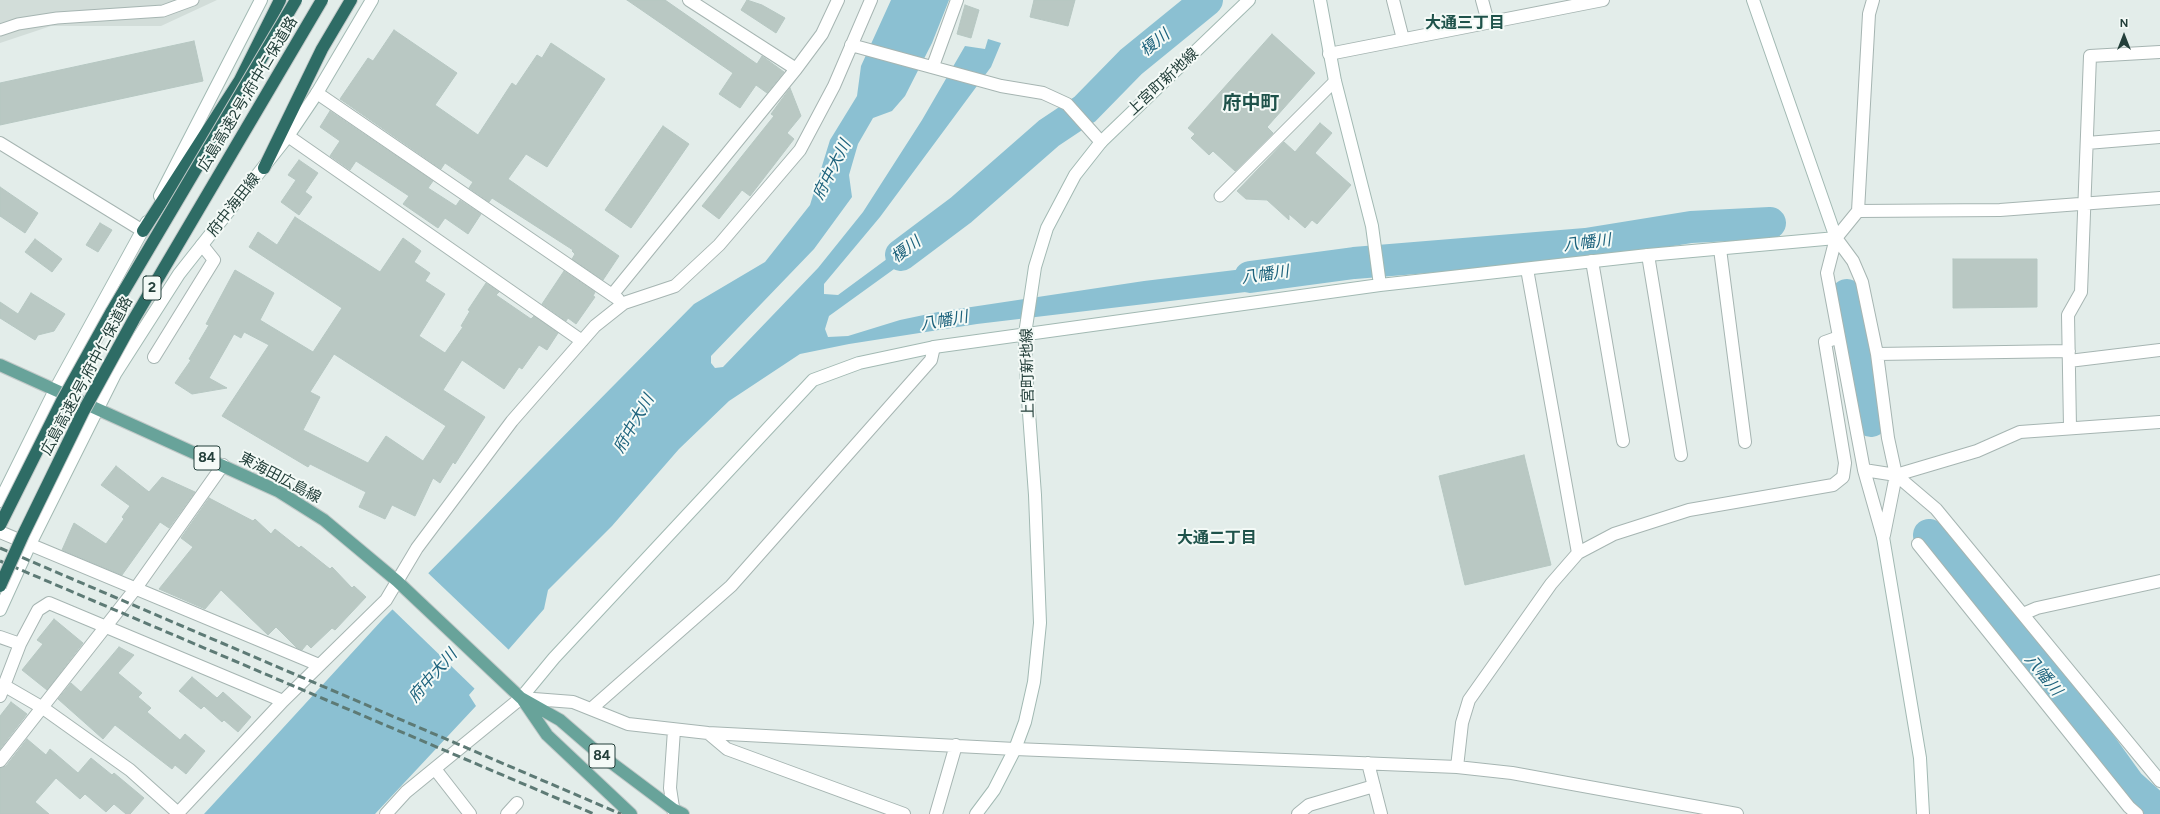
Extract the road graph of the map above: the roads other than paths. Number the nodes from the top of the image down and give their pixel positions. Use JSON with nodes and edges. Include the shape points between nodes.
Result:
{"nodes":[{"id":1,"x":192,"y":0,"type":"edge"},
{"id":2,"x":261,"y":0,"type":"edge"},
{"id":3,"x":280,"y":0,"type":"edge"},
{"id":4,"x":296,"y":0,"type":"edge"},
{"id":5,"x":322,"y":0,"type":"edge"},
{"id":6,"x":351,"y":0,"type":"edge"},
{"id":7,"x":372,"y":0,"type":"edge"},
{"id":8,"x":689,"y":0,"type":"edge"},
{"id":9,"x":838,"y":0,"type":"edge"},
{"id":10,"x":871,"y":0,"type":"edge"},
{"id":11,"x":957,"y":0,"type":"edge"},
{"id":12,"x":1250,"y":0,"type":"edge"},
{"id":13,"x":1320,"y":0,"type":"edge"},
{"id":14,"x":1394,"y":0,"type":"edge"},
{"id":15,"x":1482,"y":0,"type":"edge"},
{"id":16,"x":1602,"y":0,"type":"edge"},
{"id":17,"x":1752,"y":0,"type":"edge"},
{"id":18,"x":1873,"y":0,"type":"edge"},
{"id":19,"x":1584,"y":2,"type":"edge"},
{"id":20,"x":1488,"y":22,"type":"junction"},
{"id":21,"x":0,"y":30,"type":"edge"},
{"id":22,"x":1404,"y":39,"type":"junction"},
{"id":23,"x":852,"y":45,"type":"junction"},
{"id":24,"x":2160,"y":52,"type":"edge"},
{"id":25,"x":1329,"y":54,"type":"junction"},
{"id":26,"x":929,"y":65,"type":"junction"},
{"id":27,"x":796,"y":69,"type":"junction"},
{"id":28,"x":1335,"y":81,"type":"junction"},
{"id":29,"x":317,"y":93,"type":"junction"},
{"id":30,"x":288,"y":136,"type":"junction"},
{"id":31,"x":2160,"y":137,"type":"edge"},
{"id":32,"x":1102,"y":142,"type":"junction"},
{"id":33,"x":0,"y":143,"type":"edge"},
{"id":34,"x":2087,"y":143,"type":"junction"},
{"id":35,"x":264,"y":168,"type":"junction"},
{"id":36,"x":1220,"y":196,"type":"dead end"},
{"id":37,"x":2160,"y":198,"type":"edge"},
{"id":38,"x":2084,"y":204,"type":"junction"},
{"id":39,"x":1858,"y":212,"type":"junction"},
{"id":40,"x":143,"y":231,"type":"junction"},
{"id":41,"x":1836,"y":238,"type":"junction"},
{"id":42,"x":202,"y":246,"type":"junction"},
{"id":43,"x":1720,"y":249,"type":"junction"},
{"id":44,"x":1648,"y":255,"type":"junction"},
{"id":45,"x":1592,"y":261,"type":"junction"},
{"id":46,"x":1527,"y":269,"type":"junction"},
{"id":47,"x":1380,"y":285,"type":"junction"},
{"id":48,"x":612,"y":295,"type":"junction"},
{"id":49,"x":624,"y":303,"type":"junction"},
{"id":50,"x":1025,"y":334,"type":"junction"},
{"id":51,"x":1839,"y":337,"type":"junction"},
{"id":52,"x":582,"y":341,"type":"junction"},
{"id":53,"x":934,"y":347,"type":"junction"},
{"id":54,"x":2160,"y":350,"type":"edge"},
{"id":55,"x":1877,"y":354,"type":"junction"},
{"id":56,"x":2069,"y":356,"type":"junction"},
{"id":57,"x":154,"y":357,"type":"dead end"},
{"id":58,"x":0,"y":365,"type":"edge"},
{"id":59,"x":55,"y":390,"type":"junction"},
{"id":60,"x":96,"y":410,"type":"junction"},
{"id":61,"x":2160,"y":422,"type":"edge"},
{"id":62,"x":2070,"y":427,"type":"junction"},
{"id":63,"x":1623,"y":441,"type":"dead end"},
{"id":64,"x":1745,"y":442,"type":"dead end"},
{"id":65,"x":1681,"y":455,"type":"dead end"},
{"id":66,"x":222,"y":465,"type":"junction"},
{"id":67,"x":1864,"y":470,"type":"junction"},
{"id":68,"x":1896,"y":475,"type":"junction"},
{"id":69,"x":0,"y":501,"type":"edge"},
{"id":70,"x":0,"y":525,"type":"edge"},
{"id":71,"x":0,"y":532,"type":"edge"},
{"id":72,"x":1883,"y":537,"type":"junction"},
{"id":73,"x":30,"y":544,"type":"junction"},
{"id":74,"x":1918,"y":544,"type":"dead end"},
{"id":75,"x":1578,"y":553,"type":"junction"},
{"id":76,"x":2160,"y":580,"type":"edge"},
{"id":77,"x":402,"y":585,"type":"junction"},
{"id":78,"x":0,"y":586,"type":"edge"},
{"id":79,"x":136,"y":588,"type":"junction"},
{"id":80,"x":0,"y":610,"type":"edge"},
{"id":81,"x":2023,"y":614,"type":"junction"},
{"id":82,"x":105,"y":625,"type":"junction"},
{"id":83,"x":0,"y":637,"type":"edge"},
{"id":84,"x":20,"y":644,"type":"junction"},
{"id":85,"x":319,"y":665,"type":"junction"},
{"id":86,"x":2,"y":691,"type":"edge"},
{"id":87,"x":521,"y":698,"type":"junction"},
{"id":88,"x":283,"y":701,"type":"junction"},
{"id":89,"x":43,"y":708,"type":"junction"},
{"id":90,"x":591,"y":709,"type":"junction"},
{"id":91,"x":674,"y":730,"type":"junction"},
{"id":92,"x":708,"y":733,"type":"junction"},
{"id":93,"x":956,"y":745,"type":"junction"},
{"id":94,"x":1015,"y":749,"type":"junction"},
{"id":95,"x":0,"y":761,"type":"edge"},
{"id":96,"x":1368,"y":763,"type":"junction"},
{"id":97,"x":1457,"y":767,"type":"junction"},
{"id":98,"x":2156,"y":768,"type":"edge"},
{"id":99,"x":435,"y":769,"type":"junction"},
{"id":100,"x":2160,"y":781,"type":"edge"},
{"id":101,"x":1374,"y":786,"type":"junction"},
{"id":102,"x":517,"y":802,"type":"dead end"},
{"id":103,"x":1697,"y":810,"type":"edge"},
{"id":104,"x":677,"y":812,"type":"edge"},
{"id":105,"x":178,"y":814,"type":"edge"},
{"id":106,"x":386,"y":814,"type":"edge"},
{"id":107,"x":470,"y":814,"type":"edge"},
{"id":108,"x":507,"y":814,"type":"edge"},
{"id":109,"x":631,"y":814,"type":"edge"},
{"id":110,"x":904,"y":814,"type":"edge"},
{"id":111,"x":936,"y":814,"type":"edge"},
{"id":112,"x":976,"y":814,"type":"edge"},
{"id":113,"x":1298,"y":814,"type":"edge"},
{"id":114,"x":1381,"y":814,"type":"edge"},
{"id":115,"x":1737,"y":814,"type":"edge"},
{"id":116,"x":1923,"y":814,"type":"edge"},
{"id":117,"x":2137,"y":814,"type":"edge"}],
"edges":[{"from":1,"to":21,"type":"lane","via":[[164,11],[57,18],[18,24]]},
{"from":2,"to":40,"type":"street"},
{"from":3,"to":40,"type":"highway","via":[[240,80]]},
{"from":4,"to":70,"type":"highway","name":"広島高速2号;府中仁保道路","number":"2","bridge":true,"via":[[112,311],[62,401]]},
{"from":5,"to":78,"type":"highway","name":"広島高速2号;府中仁保道路","number":"2","bridge":true,"via":[[126,333],[76,426],[22,535]]},
{"from":6,"to":35,"type":"highway","via":[[322,50]]},
{"from":7,"to":29,"type":"street","name":"府中海田線"},
{"from":8,"to":27,"type":"street"},
{"from":9,"to":27,"type":"street","via":[[822,34]]},
{"from":10,"to":23,"type":"street"},
{"from":11,"to":26,"type":"street"},
{"from":12,"to":32,"type":"street","name":"上宮町新地線"},
{"from":13,"to":25,"type":"street"},
{"from":14,"to":22,"type":"street"},
{"from":15,"to":20,"type":"street"},
{"from":16,"to":19,"type":"street"},
{"from":17,"to":41,"type":"street"},
{"from":18,"to":39,"type":"street","via":[[1869,14]]},
{"from":19,"to":20,"type":"street"},
{"from":20,"to":22,"type":"street"},
{"from":22,"to":25,"type":"street"},
{"from":23,"to":26,"type":"street"},
{"from":23,"to":49,"type":"street","via":[[834,86],[800,150],[719,245],[675,286]]},
{"from":24,"to":34,"type":"street","via":[[2090,56]]},
{"from":25,"to":28,"type":"street"},
{"from":26,"to":32,"type":"street","via":[[1000,86],[1043,93],[1067,104]]},
{"from":27,"to":48,"type":"street"},
{"from":28,"to":36,"type":"lane"},
{"from":28,"to":47,"type":"street","via":[[1372,226]]},
{"from":29,"to":30,"type":"street","name":"府中海田線"},
{"from":29,"to":48,"type":"street"},
{"from":30,"to":35,"type":"street","name":"府中海田線"},
{"from":30,"to":52,"type":"street"},
{"from":31,"to":34,"type":"street"},
{"from":32,"to":50,"type":"street","name":"上宮町新地線","via":[[1075,175],[1047,228],[1035,267]]},
{"from":33,"to":40,"type":"street"},
{"from":34,"to":38,"type":"street"},
{"from":35,"to":42,"type":"street","name":"府中海田線"},
{"from":37,"to":38,"type":"street"},
{"from":38,"to":39,"type":"street","via":[[2000,210]]},
{"from":38,"to":56,"type":"street","via":[[2081,292],[2068,315]]},
{"from":39,"to":41,"type":"street"},
{"from":40,"to":59,"type":"street"},
{"from":41,"to":43,"type":"street"},
{"from":41,"to":51,"type":"street","via":[[1826,273]]},
{"from":41,"to":55,"type":"street","via":[[1854,261],[1862,282]]},
{"from":42,"to":57,"type":"street","via":[[214,260]]},
{"from":42,"to":60,"type":"street","name":"府中海田線","via":[[154,310]]},
{"from":43,"to":44,"type":"street"},
{"from":43,"to":64,"type":"street"},
{"from":44,"to":45,"type":"street"},
{"from":44,"to":65,"type":"street"},
{"from":45,"to":46,"type":"street"},
{"from":45,"to":63,"type":"street"},
{"from":46,"to":47,"type":"street"},
{"from":46,"to":75,"type":"street"},
{"from":47,"to":50,"type":"street"},
{"from":48,"to":49,"type":"street"},
{"from":49,"to":52,"type":"street","via":[[595,326]]},
{"from":50,"to":53,"type":"street"},
{"from":50,"to":94,"type":"street","name":"上宮町新地線","via":[[1040,623],[1034,682],[1025,722]]},
{"from":51,"to":67,"type":"street"},
{"from":51,"to":75,"type":"street","via":[[1825,342],[1845,462],[1843,477],[1833,485],[1689,510],[1614,534]]},
{"from":52,"to":77,"type":"street","via":[[512,421],[417,548]]},
{"from":53,"to":87,"type":"street","via":[[859,363],[814,380],[554,658]]},
{"from":53,"to":90,"type":"street","via":[[931,360],[731,586]]},
{"from":54,"to":56,"type":"street"},
{"from":55,"to":56,"type":"street"},
{"from":55,"to":68,"type":"street","via":[[1888,438]]},
{"from":56,"to":62,"type":"street"},
{"from":58,"to":59,"type":"main road","name":"東海田広島線","number":"84"},
{"from":59,"to":60,"type":"main road","name":"東海田広島線","number":"84"},
{"from":59,"to":69,"type":"street"},
{"from":60,"to":66,"type":"main road","name":"東海田広島線","number":"84"},
{"from":60,"to":73,"type":"street","name":"府中海田線"},
{"from":61,"to":62,"type":"street"},
{"from":62,"to":68,"type":"street","via":[[2020,432],[1976,451]]},
{"from":66,"to":77,"type":"main road","name":"東海田広島線","number":"84","via":[[278,491],[324,520]]},
{"from":66,"to":79,"type":"street"},
{"from":67,"to":68,"type":"street"},
{"from":67,"to":72,"type":"street"},
{"from":68,"to":72,"type":"street"},
{"from":68,"to":81,"type":"street","via":[[1936,509]]},
{"from":71,"to":73,"type":"street"},
{"from":72,"to":116,"type":"street","via":[[1920,758]]},
{"from":73,"to":79,"type":"street"},
{"from":73,"to":80,"type":"street","name":"府中海田線"},
{"from":74,"to":117,"type":"street"},
{"from":75,"to":97,"type":"street","via":[[1551,584],[1469,700],[1462,723]]},
{"from":76,"to":81,"type":"street","via":[[2037,608]]},
{"from":77,"to":85,"type":"street"},
{"from":77,"to":87,"type":"main road","name":"東海田広島線","number":"84"},
{"from":79,"to":82,"type":"street"},
{"from":79,"to":85,"type":"street"},
{"from":81,"to":98,"type":"street"},
{"from":82,"to":84,"type":"street","via":[[49,603],[38,610]]},
{"from":82,"to":88,"type":"street"},
{"from":82,"to":89,"type":"street"},
{"from":83,"to":84,"type":"street"},
{"from":84,"to":86,"type":"street"},
{"from":85,"to":88,"type":"street"},
{"from":86,"to":89,"type":"street"},
{"from":87,"to":90,"type":"street","via":[[573,702]]},
{"from":87,"to":99,"type":"street"},
{"from":87,"to":104,"type":"main road","name":"東海田広島線","number":"84","via":[[560,720],[597,752]]},
{"from":87,"to":109,"type":"main road","name":"東海田広島線","number":"84","via":[[547,735]]},
{"from":88,"to":105,"type":"street"},
{"from":89,"to":95,"type":"street"},
{"from":89,"to":105,"type":"street","via":[[130,770]]},
{"from":90,"to":91,"type":"street","via":[[628,724]]},
{"from":91,"to":92,"type":"street"},
{"from":91,"to":104,"type":"street","via":[[670,788]]},
{"from":92,"to":93,"type":"street"},
{"from":92,"to":110,"type":"street","via":[[728,749]]},
{"from":93,"to":94,"type":"street"},
{"from":93,"to":111,"type":"street"},
{"from":94,"to":96,"type":"street"},
{"from":94,"to":112,"type":"street","name":"上宮町新地線","via":[[994,790]]},
{"from":96,"to":97,"type":"street"},
{"from":96,"to":101,"type":"street"},
{"from":97,"to":103,"type":"street","via":[[1512,773]]},
{"from":98,"to":100,"type":"street"},
{"from":99,"to":106,"type":"street","via":[[406,792]]},
{"from":99,"to":107,"type":"street"},
{"from":101,"to":113,"type":"street","via":[[1309,805]]},
{"from":101,"to":114,"type":"street"},
{"from":102,"to":108,"type":"street"},
{"from":103,"to":115,"type":"street"}]}
